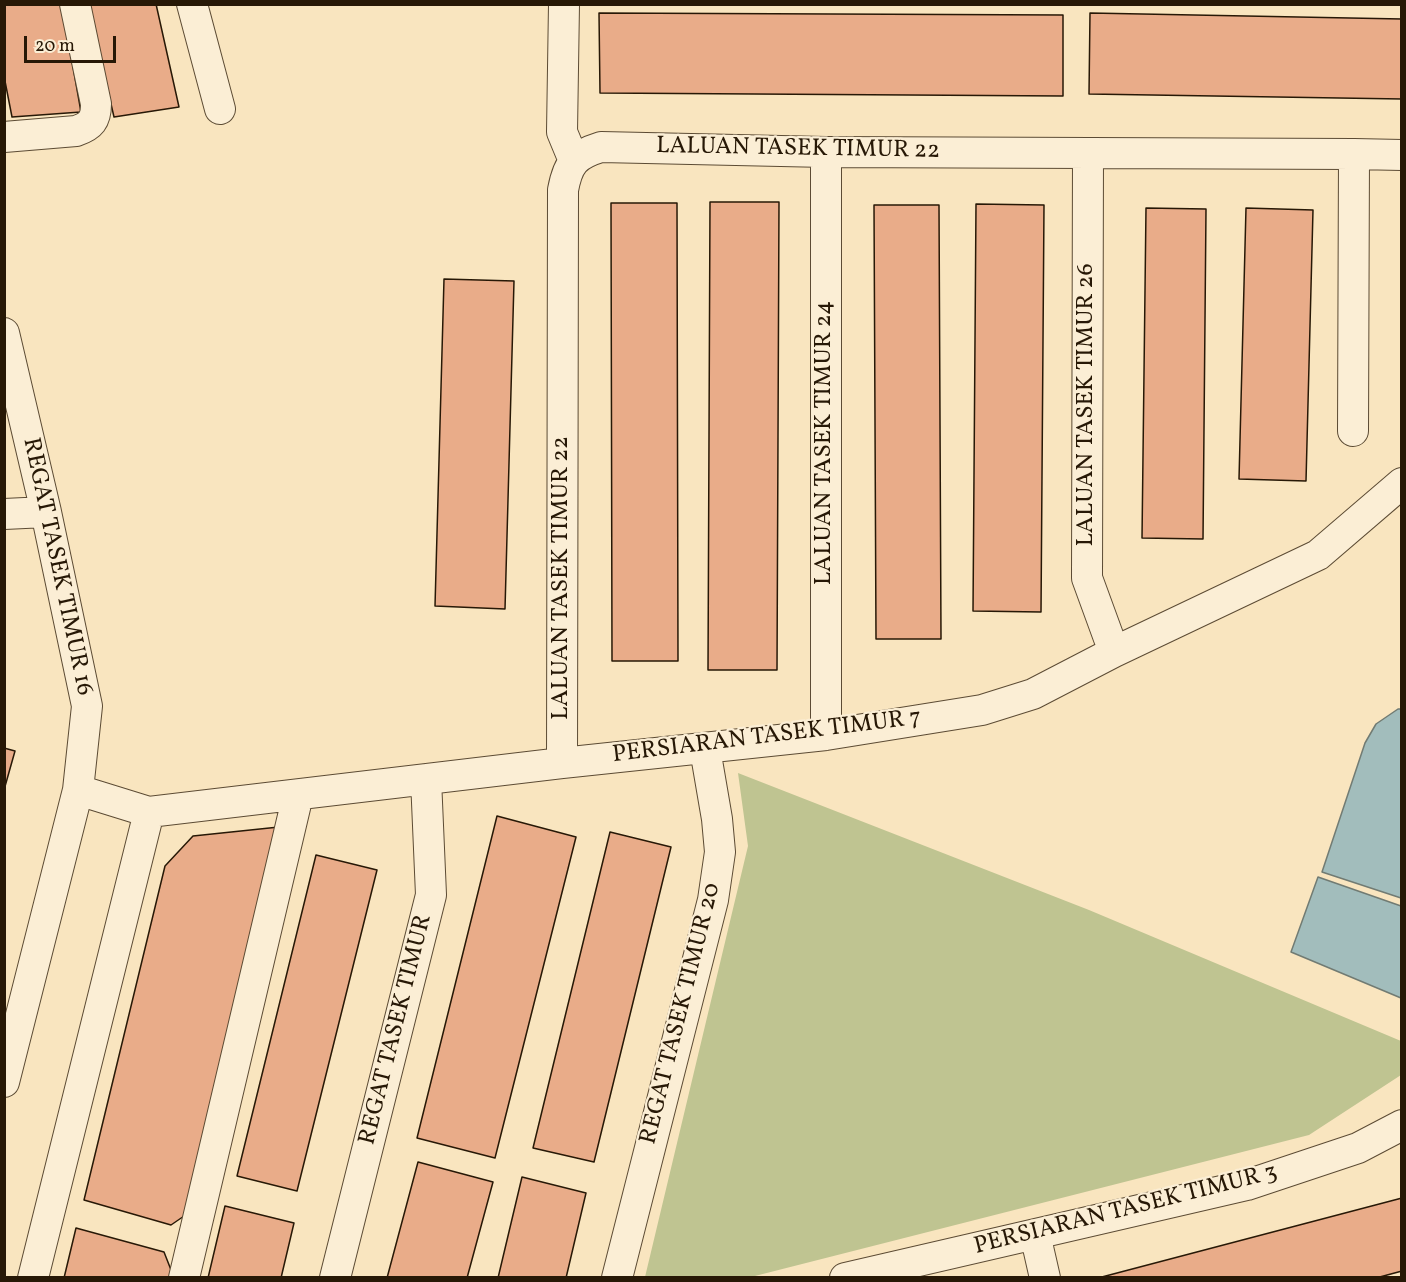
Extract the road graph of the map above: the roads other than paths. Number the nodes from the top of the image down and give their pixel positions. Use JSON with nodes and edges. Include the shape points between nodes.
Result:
{"nodes":[{"id":1,"x":75,"y":4,"type":"edge"},
{"id":2,"x":192,"y":4,"type":"edge"},
{"id":3,"x":564,"y":4,"type":"edge"},
{"id":4,"x":220,"y":109,"type":"dead end"},
{"id":5,"x":4,"y":137,"type":"edge"},
{"id":6,"x":826,"y":152,"type":"junction"},
{"id":7,"x":1088,"y":153,"type":"junction"},
{"id":8,"x":1354,"y":154,"type":"junction"},
{"id":9,"x":1401,"y":156,"type":"edge"},
{"id":10,"x":574,"y":161,"type":"junction"},
{"id":11,"x":4,"y":333,"type":"edge"},
{"id":12,"x":1353,"y":431,"type":"dead end"},
{"id":13,"x":1401,"y":483,"type":"edge"},
{"id":14,"x":46,"y":512,"type":"junction"},
{"id":15,"x":4,"y":514,"type":"edge"},
{"id":16,"x":1114,"y":652,"type":"junction"},
{"id":17,"x":826,"y":735,"type":"junction"},
{"id":18,"x":705,"y":748,"type":"junction"},
{"id":19,"x":562,"y":763,"type":"junction"},
{"id":20,"x":426,"y":779,"type":"junction"},
{"id":21,"x":78,"y":790,"type":"junction"},
{"id":22,"x":298,"y":795,"type":"junction"},
{"id":23,"x":148,"y":812,"type":"junction"},
{"id":24,"x":9,"y":1047,"type":"edge"},
{"id":25,"x":4,"y":1082,"type":"edge"},
{"id":26,"x":1401,"y":1125,"type":"edge"},
{"id":27,"x":1035,"y":1234,"type":"junction"},
{"id":28,"x":33,"y":1278,"type":"edge"},
{"id":29,"x":184,"y":1278,"type":"edge"},
{"id":30,"x":335,"y":1278,"type":"edge"},
{"id":31,"x":617,"y":1278,"type":"edge"},
{"id":32,"x":845,"y":1278,"type":"edge"},
{"id":33,"x":1045,"y":1278,"type":"edge"}],
"edges":[{"from":1,"to":5,"type":"street","via":[[96,104],[92,122],[76,131]]},
{"from":2,"to":4,"type":"street"},
{"from":3,"to":10,"type":"street","via":[[562,132]]},
{"from":6,"to":7,"type":"street","name":"LALUAN TASEK TIMUR 22"},
{"from":6,"to":10,"type":"street","name":"LALUAN TASEK TIMUR 22","via":[[601,147]]},
{"from":6,"to":17,"type":"street","name":"LALUAN TASEK TIMUR 24"},
{"from":7,"to":8,"type":"street","name":"LALUAN TASEK TIMUR 22"},
{"from":7,"to":16,"type":"street","name":"LALUAN TASEK TIMUR 26","via":[[1087,578]]},
{"from":8,"to":9,"type":"street","name":"LALUAN TASEK TIMUR 22"},
{"from":8,"to":12,"type":"street"},
{"from":10,"to":19,"type":"street","name":"LALUAN TASEK TIMUR 22","via":[[563,190]]},
{"from":11,"to":14,"type":"street","name":"REGAT TASEK TIMUR 16"},
{"from":13,"to":16,"type":"street","name":"PERSIARAN TASEK TIMUR 7","via":[[1318,555]]},
{"from":14,"to":15,"type":"street"},
{"from":14,"to":21,"type":"street","name":"REGAT TASEK TIMUR 16","via":[[87,706]]},
{"from":16,"to":17,"type":"street","name":"PERSIARAN TASEK TIMUR 7","via":[[1033,694],[982,710]]},
{"from":17,"to":18,"type":"street","name":"PERSIARAN TASEK TIMUR 7"},
{"from":18,"to":19,"type":"street","name":"PERSIARAN TASEK TIMUR 7"},
{"from":18,"to":31,"type":"street","name":"REGAT TASEK TIMUR 20","via":[[720,852],[713,900]]},
{"from":19,"to":20,"type":"street","name":"PERSIARAN TASEK TIMUR 7"},
{"from":20,"to":22,"type":"street","name":"PERSIARAN TASEK TIMUR 7"},
{"from":20,"to":30,"type":"street","name":"REGAT TASEK TIMUR","via":[[431,895]]},
{"from":21,"to":23,"type":"street","name":"PERSIARAN TASEK TIMUR 7"},
{"from":21,"to":24,"type":"street","name":"REGAT TASEK TIMUR 16"},
{"from":22,"to":23,"type":"street","name":"PERSIARAN TASEK TIMUR 7"},
{"from":22,"to":29,"type":"street"},
{"from":23,"to":28,"type":"street"},
{"from":24,"to":25,"type":"street","name":"REGAT TASEK TIMUR 16"},
{"from":26,"to":27,"type":"street","name":"PERSIARAN TASEK TIMUR 3","via":[[1358,1148],[1247,1185]]},
{"from":27,"to":32,"type":"street","name":"PERSIARAN TASEK TIMUR 3"},
{"from":27,"to":33,"type":"street"}]}
